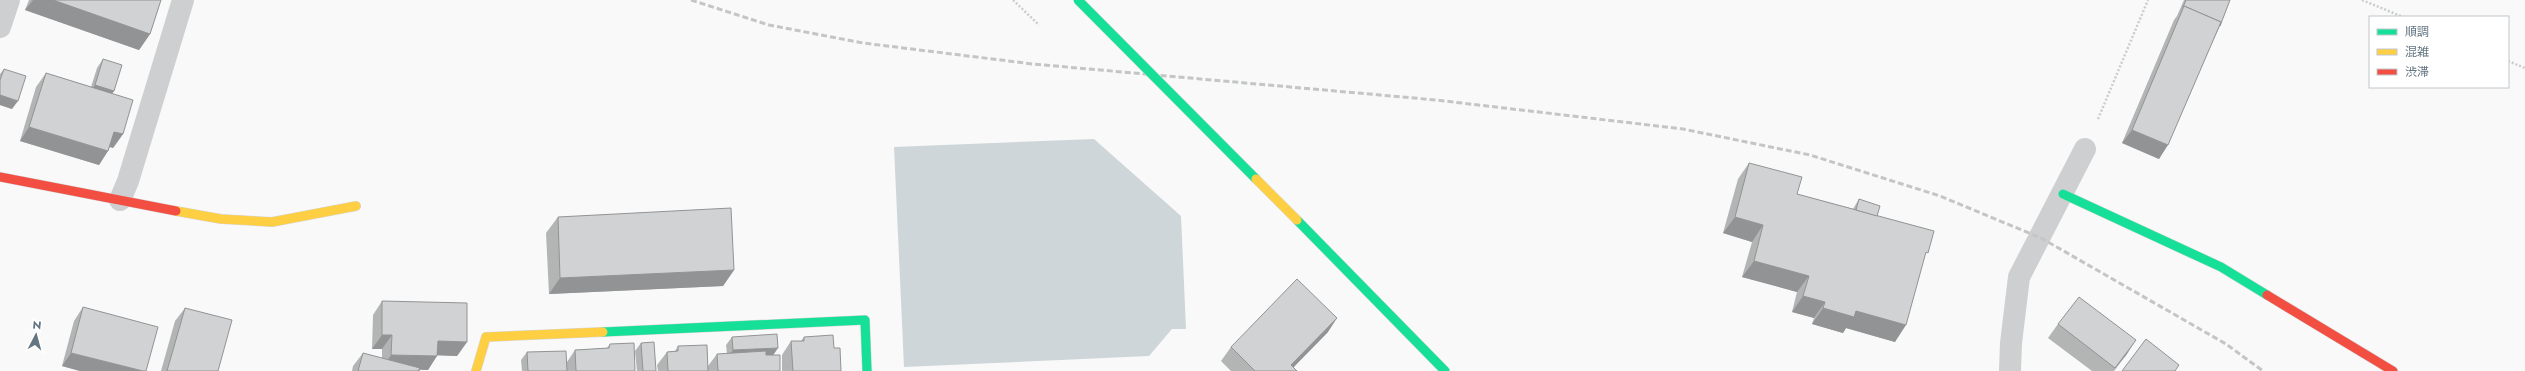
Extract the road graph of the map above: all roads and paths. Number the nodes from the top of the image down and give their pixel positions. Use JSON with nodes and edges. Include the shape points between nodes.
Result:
{"nodes":[{"id":1,"x":9,"y":0,"type":"edge"},
{"id":2,"x":183,"y":0,"type":"edge"},
{"id":3,"x":1013,"y":0,"type":"edge"},
{"id":4,"x":1078,"y":0,"type":"edge"},
{"id":5,"x":2148,"y":0,"type":"edge"},
{"id":6,"x":2362,"y":0,"type":"edge"},
{"id":7,"x":2401,"y":16,"type":"edge"},
{"id":8,"x":1039,"y":25,"type":"dead end"},
{"id":9,"x":0,"y":27,"type":"edge"},
{"id":10,"x":2509,"y":61,"type":"edge"},
{"id":11,"x":2525,"y":68,"type":"edge"},
{"id":12,"x":2085,"y":149,"type":"joint"},
{"id":13,"x":0,"y":177,"type":"edge"},
{"id":14,"x":2063,"y":194,"type":"junction"},
{"id":15,"x":120,"y":200,"type":"junction"},
{"id":16,"x":356,"y":206,"type":"dead end"},
{"id":17,"x":1438,"y":369,"type":"edge"},
{"id":18,"x":476,"y":371,"type":"edge"},
{"id":19,"x":867,"y":371,"type":"edge"},
{"id":20,"x":2010,"y":371,"type":"edge"},
{"id":21,"x":2393,"y":371,"type":"edge"}],
"edges":[{"from":1,"to":9,"type":"street"},
{"from":2,"to":15,"type":"street"},
{"from":3,"to":8,"type":"path"},
{"from":4,"to":17,"type":"street","bridge":true,"via":[[1297,220]]},
{"from":5,"to":12,"type":"path"},
{"from":6,"to":7,"type":"path"},
{"from":10,"to":11,"type":"path"},
{"from":12,"to":14,"type":"street"},
{"from":13,"to":15,"type":"street"},
{"from":14,"to":20,"type":"street","via":[[2019,277]]},
{"from":14,"to":21,"type":"street","via":[[2221,267]]},
{"from":15,"to":16,"type":"street","via":[[221,219],[272,222]]},
{"from":18,"to":19,"type":"street","via":[[486,337],[864,320]]}]}
